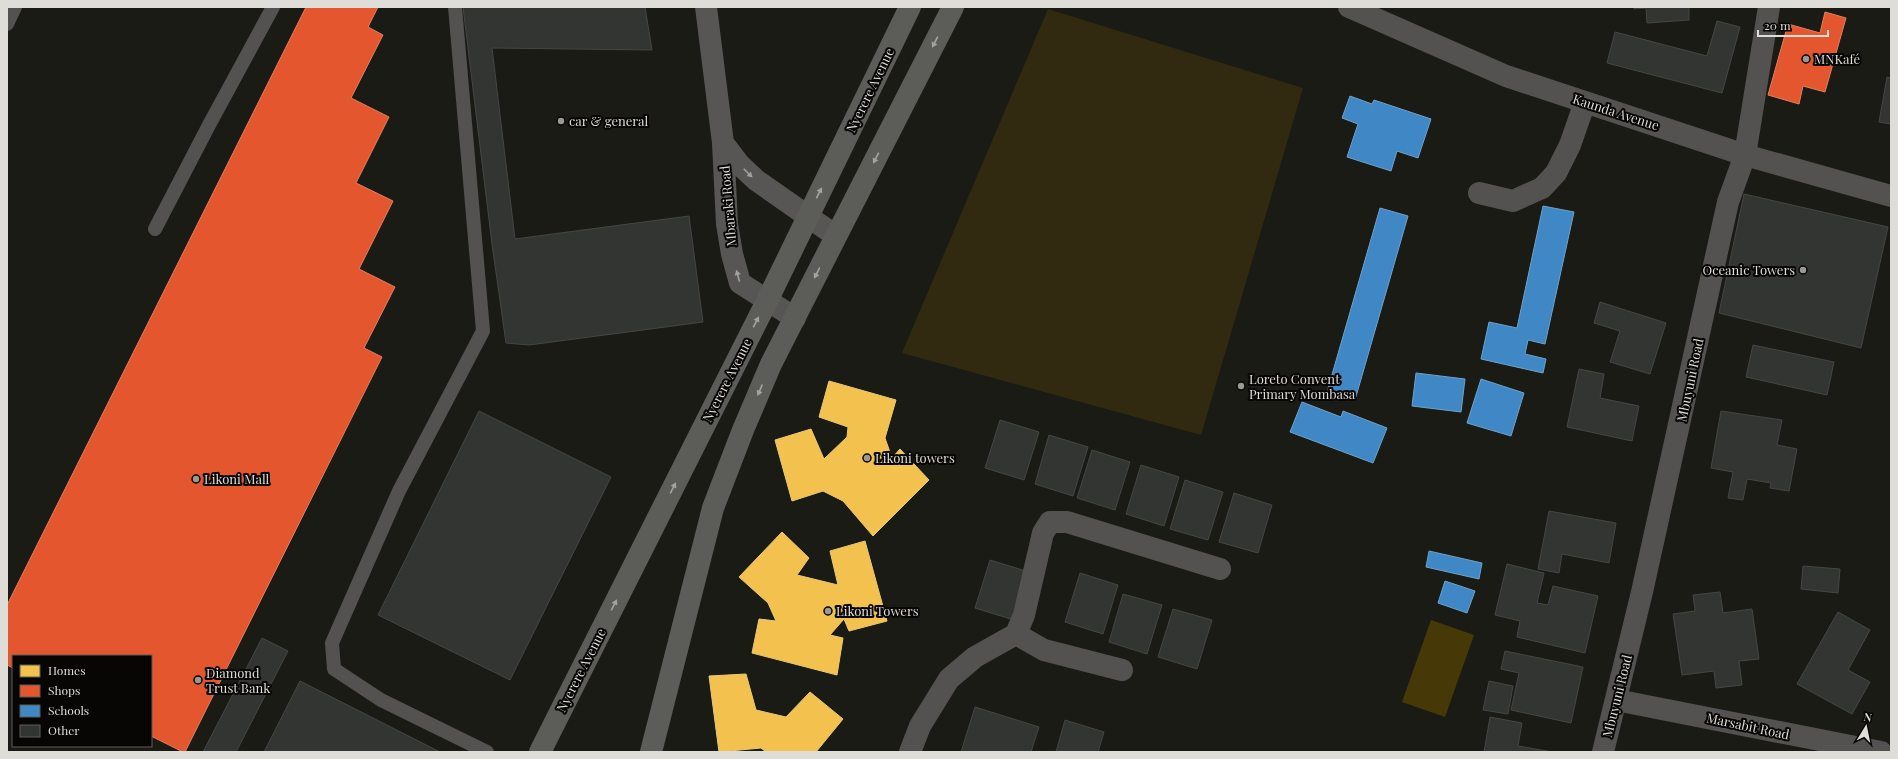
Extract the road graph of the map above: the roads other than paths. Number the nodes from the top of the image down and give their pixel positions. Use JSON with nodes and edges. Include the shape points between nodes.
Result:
{"nodes":[{"id":1,"x":15,"y":7,"type":"edge"},
{"id":2,"x":273,"y":7,"type":"edge"},
{"id":3,"x":455,"y":7,"type":"edge"},
{"id":4,"x":706,"y":7,"type":"edge"},
{"id":5,"x":910,"y":7,"type":"edge"},
{"id":6,"x":953,"y":7,"type":"edge"},
{"id":7,"x":1349,"y":7,"type":"edge"},
{"id":8,"x":1769,"y":7,"type":"edge"},
{"id":9,"x":7,"y":24,"type":"edge"},
{"id":10,"x":1584,"y":102,"type":"junction"},
{"id":11,"x":723,"y":143,"type":"junction"},
{"id":12,"x":1745,"y":155,"type":"junction"},
{"id":13,"x":1479,"y":193,"type":"dead end"},
{"id":14,"x":1891,"y":196,"type":"edge"},
{"id":15,"x":808,"y":215,"type":"junction"},
{"id":16,"x":155,"y":230,"type":"dead end"},
{"id":17,"x":836,"y":236,"type":"junction"},
{"id":18,"x":767,"y":301,"type":"junction"},
{"id":19,"x":795,"y":318,"type":"junction"},
{"id":20,"x":1220,"y":569,"type":"dead end"},
{"id":21,"x":1016,"y":634,"type":"junction"},
{"id":22,"x":1122,"y":670,"type":"dead end"},
{"id":23,"x":1616,"y":700,"type":"junction"},
{"id":24,"x":487,"y":752,"type":"edge"},
{"id":25,"x":540,"y":752,"type":"edge"},
{"id":26,"x":651,"y":752,"type":"edge"},
{"id":27,"x":910,"y":752,"type":"edge"},
{"id":28,"x":1603,"y":752,"type":"edge"},
{"id":29,"x":1881,"y":752,"type":"edge"}],
"edges":[{"from":1,"to":9,"type":"lane"},
{"from":2,"to":16,"type":"lane"},
{"from":3,"to":24,"type":"lane","via":[[483,331],[399,492],[332,643],[334,669],[381,700]]},
{"from":4,"to":11,"type":"main road","name":"Mbaraki Road"},
{"from":15,"to":5,"type":"highway","name":"Nyerere Avenue","one_way":true},
{"from":6,"to":17,"type":"highway","one_way":true},
{"from":7,"to":10,"type":"street","name":"Kaunda Avenue","via":[[1506,76]]},
{"from":8,"to":12,"type":"street","name":"Mbuyuni Road"},
{"from":10,"to":12,"type":"street","name":"Kaunda Avenue"},
{"from":10,"to":13,"type":"street","via":[[1570,145],[1556,173],[1542,188],[1513,201]]},
{"from":11,"to":15,"type":"main road","name":"Mbaraki Road","one_way":true,"via":[[739,164],[756,180]]},
{"from":18,"to":11,"type":"main road","name":"Mbaraki Road","one_way":true,"via":[[740,284],[727,224]]},
{"from":12,"to":14,"type":"street","name":"Kaunda Avenue"},
{"from":12,"to":23,"type":"street","name":"Mbuyuni Road","via":[[1728,202]]},
{"from":15,"to":17,"type":"main road","name":"Mbaraki Road"},
{"from":15,"to":18,"type":"highway","name":"Nyerere Avenue"},
{"from":17,"to":19,"type":"highway","one_way":true},
{"from":18,"to":19,"type":"main road","name":"Mbaraki Road"},
{"from":25,"to":18,"type":"highway","name":"Nyerere Avenue","one_way":true},
{"from":19,"to":26,"type":"highway","one_way":true,"via":[[771,364],[713,508]]},
{"from":20,"to":21,"type":"street","via":[[1067,522],[1050,522],[1043,533],[1024,615]]},
{"from":21,"to":22,"type":"street","via":[[1044,650]]},
{"from":21,"to":27,"type":"street","via":[[975,657],[949,679],[920,726]]},
{"from":23,"to":28,"type":"street","name":"Mbuyuni Road"},
{"from":23,"to":29,"type":"street","name":"Marsabit Road"}]}
